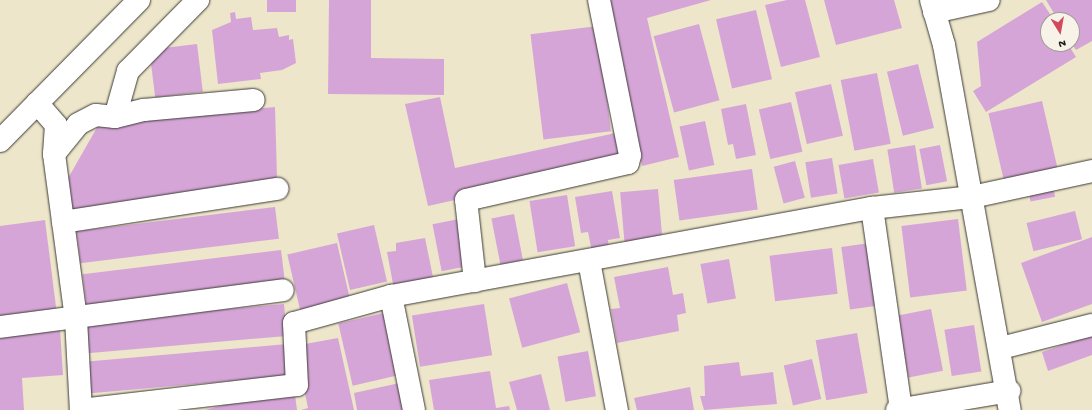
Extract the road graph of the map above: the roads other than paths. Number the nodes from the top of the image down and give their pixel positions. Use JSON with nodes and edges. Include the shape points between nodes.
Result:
{"nodes":[{"id":1,"x":140,"y":0,"type":"edge"},
{"id":2,"x":198,"y":0,"type":"edge"},
{"id":3,"x":599,"y":0,"type":"edge"},
{"id":4,"x":989,"y":0,"type":"edge"},
{"id":5,"x":932,"y":6,"type":"edge"},
{"id":6,"x":254,"y":100,"type":"dead end"},
{"id":7,"x":38,"y":103,"type":"junction"},
{"id":8,"x":115,"y":117,"type":"junction"},
{"id":9,"x":0,"y":141,"type":"edge"},
{"id":10,"x":54,"y":154,"type":"junction"},
{"id":11,"x":1092,"y":171,"type":"edge"},
{"id":12,"x":277,"y":189,"type":"dead end"},
{"id":13,"x":972,"y":197,"type":"junction"},
{"id":14,"x":872,"y":208,"type":"junction"},
{"id":15,"x":63,"y":222,"type":"junction"},
{"id":16,"x":589,"y":261,"type":"junction"},
{"id":17,"x":475,"y":281,"type":"junction"},
{"id":18,"x":283,"y":290,"type":"dead end"},
{"id":19,"x":391,"y":296,"type":"junction"},
{"id":20,"x":76,"y":319,"type":"junction"},
{"id":21,"x":1092,"y":325,"type":"edge"},
{"id":22,"x":0,"y":327,"type":"edge"},
{"id":23,"x":1001,"y":348,"type":"junction"},
{"id":24,"x":1010,"y":400,"type":"edge"},
{"id":25,"x":81,"y":410,"type":"edge"},
{"id":26,"x":414,"y":410,"type":"edge"},
{"id":27,"x":617,"y":410,"type":"edge"},
{"id":28,"x":899,"y":410,"type":"edge"}],
"edges":[{"from":1,"to":7,"type":"street"},
{"from":2,"to":8,"type":"street","via":[[128,71]]},
{"from":3,"to":17,"type":"street","via":[[630,155],[628,163],[466,200]]},
{"from":4,"to":5,"type":"street"},
{"from":5,"to":13,"type":"street","via":[[944,45]]},
{"from":6,"to":8,"type":"street","via":[[144,110]]},
{"from":7,"to":9,"type":"street"},
{"from":7,"to":10,"type":"street","via":[[56,126]]},
{"from":8,"to":10,"type":"street","via":[[96,115],[78,124]]},
{"from":10,"to":15,"type":"street"},
{"from":11,"to":13,"type":"street"},
{"from":12,"to":15,"type":"street"},
{"from":13,"to":14,"type":"street"},
{"from":13,"to":23,"type":"street"},
{"from":14,"to":16,"type":"street"},
{"from":14,"to":28,"type":"street"},
{"from":15,"to":20,"type":"street"},
{"from":16,"to":17,"type":"street"},
{"from":16,"to":27,"type":"street"},
{"from":17,"to":19,"type":"street"},
{"from":18,"to":20,"type":"street"},
{"from":19,"to":25,"type":"street","via":[[294,323],[296,385]]},
{"from":19,"to":26,"type":"street"},
{"from":20,"to":22,"type":"street"},
{"from":20,"to":25,"type":"street"},
{"from":21,"to":23,"type":"street"},
{"from":23,"to":24,"type":"street"},
{"from":24,"to":28,"type":"street"}]}
